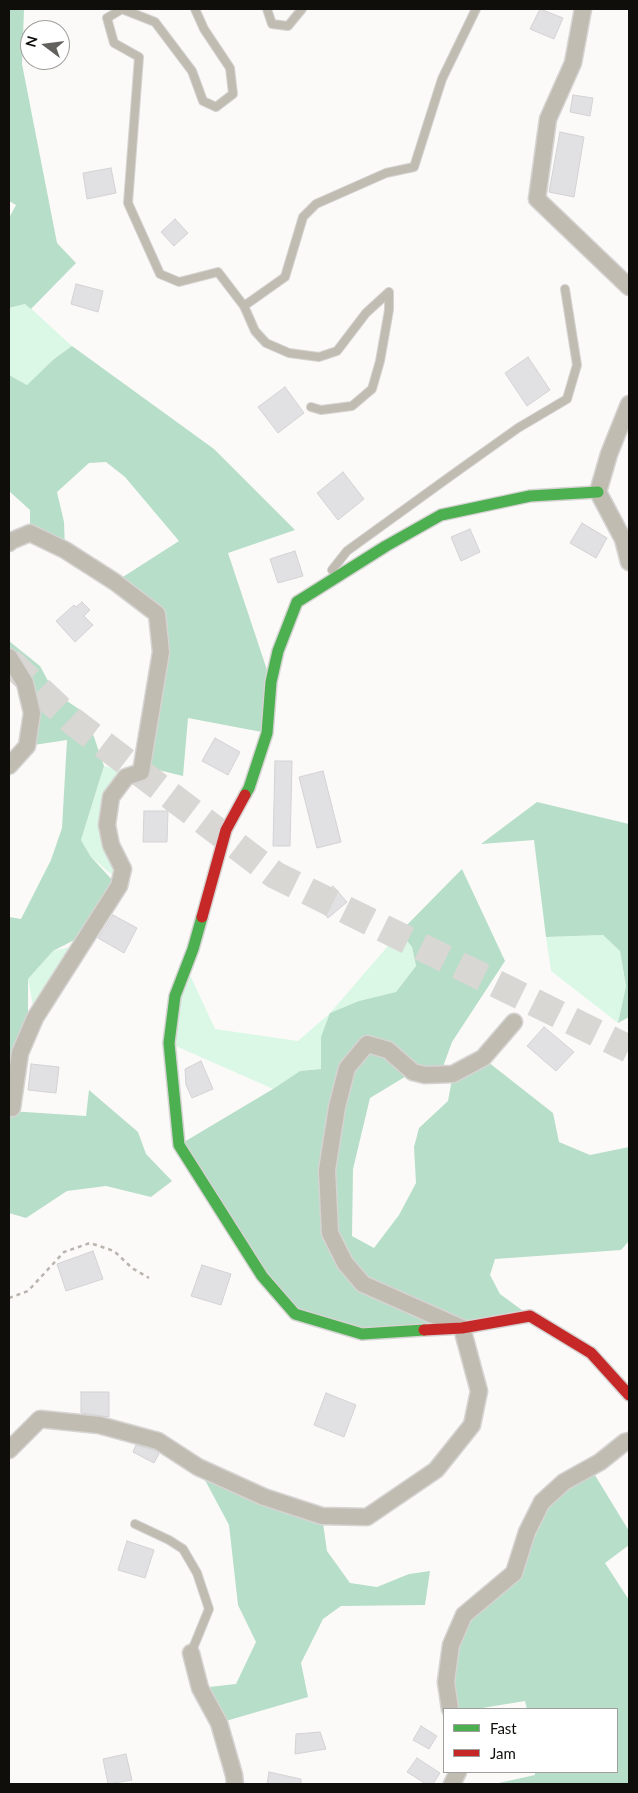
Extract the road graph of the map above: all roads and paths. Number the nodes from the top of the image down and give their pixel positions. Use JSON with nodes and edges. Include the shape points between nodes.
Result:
{"nodes":[{"id":1,"x":122,"y":9,"type":"edge"},
{"id":2,"x":195,"y":9,"type":"edge"},
{"id":3,"x":267,"y":9,"type":"edge"},
{"id":4,"x":302,"y":9,"type":"edge"},
{"id":5,"x":476,"y":9,"type":"edge"},
{"id":6,"x":583,"y":9,"type":"edge"},
{"id":7,"x":629,"y":286,"type":"edge"},
{"id":8,"x":565,"y":289,"type":"dead end"},
{"id":9,"x":244,"y":306,"type":"junction"},
{"id":10,"x":629,"y":404,"type":"edge"},
{"id":11,"x":311,"y":407,"type":"dead end"},
{"id":12,"x":598,"y":492,"type":"junction"},
{"id":13,"x":9,"y":544,"type":"edge"},
{"id":14,"x":629,"y":562,"type":"edge"},
{"id":15,"x":317,"y":589,"type":"junction"},
{"id":16,"x":9,"y":657,"type":"edge"},
{"id":17,"x":9,"y":766,"type":"edge"},
{"id":18,"x":514,"y":1022,"type":"dead end"},
{"id":19,"x":12,"y":1108,"type":"dead end"},
{"id":20,"x":149,"y":1278,"type":"dead end"},
{"id":21,"x":9,"y":1298,"type":"edge"},
{"id":22,"x":462,"y":1328,"type":"junction"},
{"id":23,"x":629,"y":1395,"type":"edge"},
{"id":24,"x":629,"y":1441,"type":"edge"},
{"id":25,"x":9,"y":1450,"type":"edge"},
{"id":26,"x":135,"y":1524,"type":"dead end"},
{"id":27,"x":191,"y":1653,"type":"joint"},
{"id":28,"x":450,"y":1708,"type":"edge"},
{"id":29,"x":235,"y":1784,"type":"edge"}],
"edges":[{"from":1,"to":2,"type":"lane","via":[[155,22],[192,71],[203,101],[216,107],[233,94],[230,68]]},
{"from":1,"to":9,"type":"lane","via":[[107,18],[114,43],[139,58],[128,203],[160,274],[179,282],[218,272]]},
{"from":3,"to":4,"type":"lane","via":[[272,24],[288,26]]},
{"from":5,"to":9,"type":"lane","via":[[442,79],[414,167],[386,173],[316,204],[304,217],[285,277]]},
{"from":6,"to":7,"type":"street","via":[[573,63],[548,119],[537,199]]},
{"from":8,"to":15,"type":"lane","via":[[578,365],[567,399],[518,428],[347,551]]},
{"from":9,"to":11,"type":"lane","via":[[255,331],[266,343],[289,354],[319,357],[337,351],[366,313],[389,292],[380,361],[372,388],[352,406],[321,410]]},
{"from":10,"to":12,"type":"street"},
{"from":12,"to":14,"type":"street","via":[[623,539]]},
{"from":12,"to":15,"type":"street","via":[[530,496],[441,515]]},
{"from":13,"to":19,"type":"street","via":[[30,533],[65,550],[115,582],[157,614],[160,652],[141,772],[126,777],[111,797],[107,825],[111,845],[123,869],[119,886],[34,1018],[20,1053]]},
{"from":15,"to":22,"type":"street","via":[[297,602],[278,651],[271,682],[267,733],[248,788],[226,830],[193,949],[175,996],[169,1043],[179,1145],[262,1276],[295,1314],[362,1334]]},
{"from":16,"to":17,"type":"street","via":[[25,683],[32,713],[27,746]]},
{"from":18,"to":22,"type":"street","via":[[483,1058],[453,1074],[413,1072],[388,1050],[366,1044],[347,1068],[337,1107],[327,1170],[330,1233],[345,1263],[363,1284]]},
{"from":20,"to":21,"type":"path","via":[[114,1251],[90,1243],[64,1252],[28,1291]]},
{"from":22,"to":23,"type":"street","via":[[530,1316],[591,1353]]},
{"from":22,"to":25,"type":"street","via":[[479,1391],[472,1425],[436,1470],[367,1517],[322,1516],[264,1497],[198,1467],[158,1441],[99,1425],[40,1419]]},
{"from":24,"to":28,"type":"street","via":[[564,1482],[542,1502],[527,1532],[514,1573],[464,1615],[451,1645],[446,1682]]},
{"from":26,"to":27,"type":"lane","via":[[183,1549],[198,1573],[209,1609]]},
{"from":27,"to":29,"type":"street","via":[[200,1688],[219,1723]]}]}
